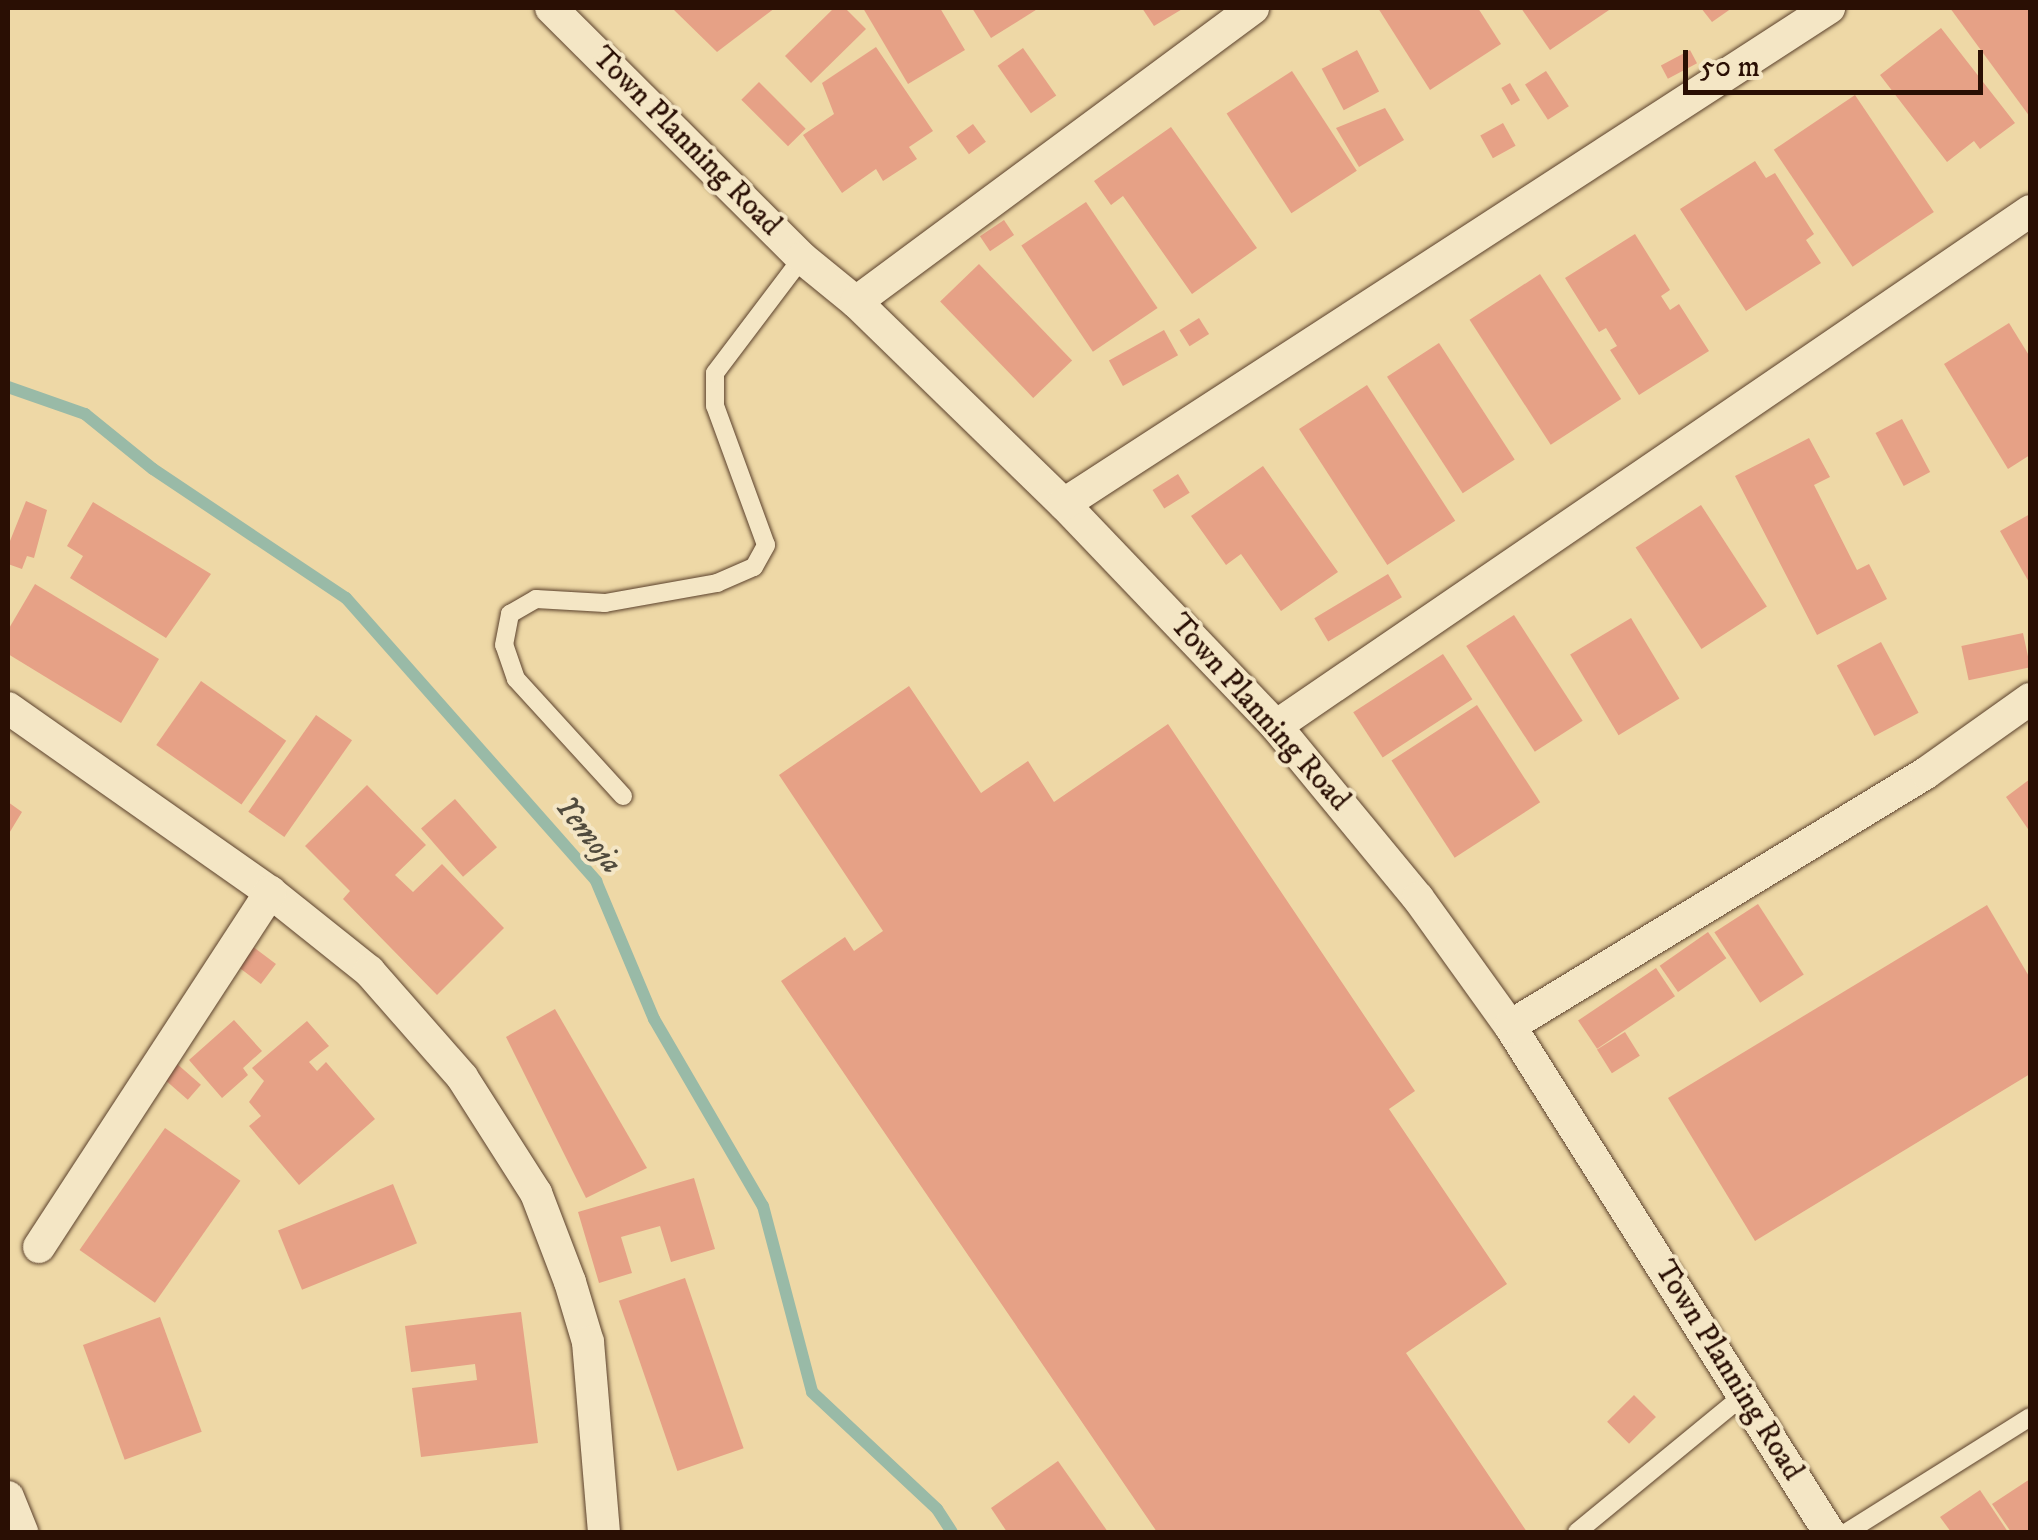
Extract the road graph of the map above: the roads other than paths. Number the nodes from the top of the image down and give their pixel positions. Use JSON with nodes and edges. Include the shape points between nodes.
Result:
{"nodes":[{"id":1,"x":551,"y":8,"type":"edge"},
{"id":2,"x":1253,"y":8,"type":"edge"},
{"id":3,"x":1829,"y":8,"type":"edge"},
{"id":4,"x":2030,"y":211,"type":"edge"},
{"id":5,"x":802,"y":258,"type":"junction"},
{"id":6,"x":856,"y":302,"type":"junction"},
{"id":7,"x":1064,"y":504,"type":"junction"},
{"id":8,"x":2030,"y":699,"type":"edge"},
{"id":9,"x":8,"y":708,"type":"edge"},
{"id":10,"x":1276,"y":726,"type":"junction"},
{"id":11,"x":623,"y":796,"type":"dead end"},
{"id":12,"x":270,"y":892,"type":"junction"},
{"id":13,"x":1510,"y":1026,"type":"junction"},
{"id":14,"x":39,"y":1246,"type":"dead end"},
{"id":15,"x":1744,"y":1394,"type":"junction"},
{"id":16,"x":2030,"y":1417,"type":"edge"},
{"id":17,"x":8,"y":1498,"type":"edge"},
{"id":18,"x":22,"y":1532,"type":"edge"},
{"id":19,"x":604,"y":1532,"type":"edge"},
{"id":20,"x":1577,"y":1532,"type":"edge"},
{"id":21,"x":1829,"y":1532,"type":"edge"},
{"id":22,"x":1847,"y":1532,"type":"edge"}],
"edges":[{"from":1,"to":5,"type":"street","name":"Town Planning Road"},
{"from":2,"to":6,"type":"street"},
{"from":3,"to":7,"type":"street"},
{"from":4,"to":10,"type":"street"},
{"from":5,"to":6,"type":"street","name":"Town Planning Road"},
{"from":5,"to":11,"type":"lane","via":[[715,373],[715,406],[766,546],[754,567],[717,583],[605,603],[536,599],[510,614],[504,645],[516,679]]},
{"from":6,"to":7,"type":"street","name":"Town Planning Road"},
{"from":7,"to":10,"type":"street","name":"Town Planning Road"},
{"from":8,"to":13,"type":"street","via":[[1926,773]]},
{"from":9,"to":12,"type":"street"},
{"from":10,"to":13,"type":"street","name":"Town Planning Road","via":[[1418,898]]},
{"from":12,"to":14,"type":"street"},
{"from":12,"to":19,"type":"street","via":[[370,972],[462,1077],[536,1193],[588,1342]]},
{"from":13,"to":15,"type":"street","name":"Town Planning Road"},
{"from":15,"to":20,"type":"lane"},
{"from":15,"to":21,"type":"street","name":"Town Planning Road"},
{"from":16,"to":22,"type":"lane"},
{"from":17,"to":18,"type":"street"}]}
